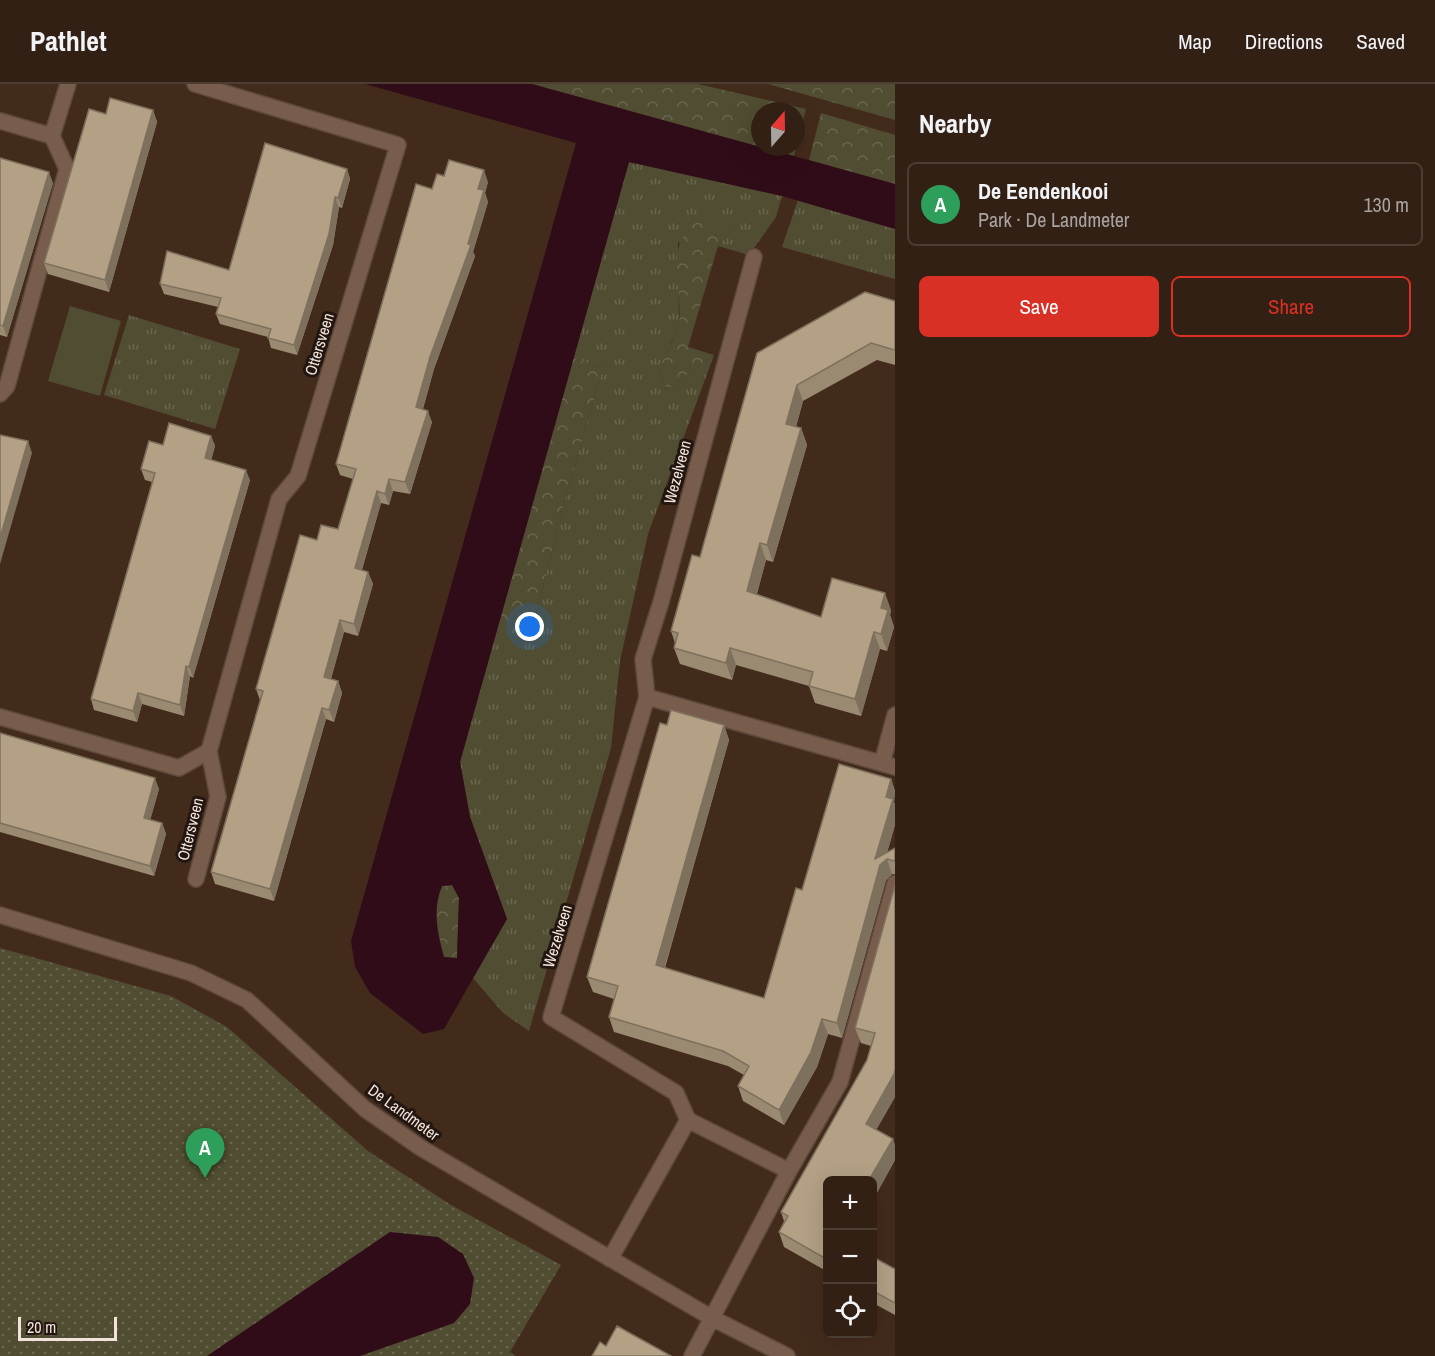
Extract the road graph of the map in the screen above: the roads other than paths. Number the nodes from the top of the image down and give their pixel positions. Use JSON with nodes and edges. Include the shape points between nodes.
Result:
{"nodes":[{"id":1,"x":68,"y":84,"type":"edge"},
{"id":2,"x":195,"y":84,"type":"edge"},
{"id":3,"x":0,"y":121,"type":"edge"},
{"id":4,"x":52,"y":136,"type":"junction"},
{"id":5,"x":754,"y":257,"type":"dead end"},
{"id":6,"x":0,"y":394,"type":"edge"},
{"id":7,"x":647,"y":697,"type":"junction"},
{"id":8,"x":895,"y":715,"type":"edge"},
{"id":9,"x":0,"y":717,"type":"edge"},
{"id":10,"x":209,"y":751,"type":"junction"},
{"id":11,"x":888,"y":765,"type":"edge"},
{"id":12,"x":196,"y":879,"type":"dead end"},
{"id":13,"x":895,"y":883,"type":"edge"},
{"id":14,"x":0,"y":915,"type":"edge"},
{"id":15,"x":688,"y":1120,"type":"junction"},
{"id":16,"x":789,"y":1171,"type":"junction"},
{"id":17,"x":610,"y":1258,"type":"junction"},
{"id":18,"x":712,"y":1318,"type":"junction"},
{"id":19,"x":692,"y":1356,"type":"edge"},
{"id":20,"x":788,"y":1356,"type":"edge"}],
"edges":[{"from":1,"to":4,"type":"street"},
{"from":2,"to":10,"type":"street","name":"Ottersveen","via":[[398,145],[298,476],[279,499]]},
{"from":3,"to":4,"type":"street"},
{"from":4,"to":6,"type":"street","via":[[66,169],[8,386]]},
{"from":5,"to":7,"type":"street","name":"Wezelveen","via":[[643,659]]},
{"from":7,"to":11,"type":"street"},
{"from":7,"to":15,"type":"street","name":"Wezelveen","via":[[551,1017],[676,1093]]},
{"from":8,"to":11,"type":"street"},
{"from":9,"to":10,"type":"street","via":[[179,768]]},
{"from":10,"to":12,"type":"street","name":"Ottersveen","via":[[218,797]]},
{"from":13,"to":16,"type":"street","via":[[840,1082]]},
{"from":14,"to":17,"type":"street","name":"De Landmeter","via":[[191,973],[247,1000],[365,1109],[431,1154]]},
{"from":15,"to":16,"type":"street"},
{"from":15,"to":17,"type":"street"},
{"from":16,"to":18,"type":"street"},
{"from":17,"to":18,"type":"street","name":"De Landmeter"},
{"from":18,"to":19,"type":"street"},
{"from":18,"to":20,"type":"street","name":"De Landmeter"}]}
